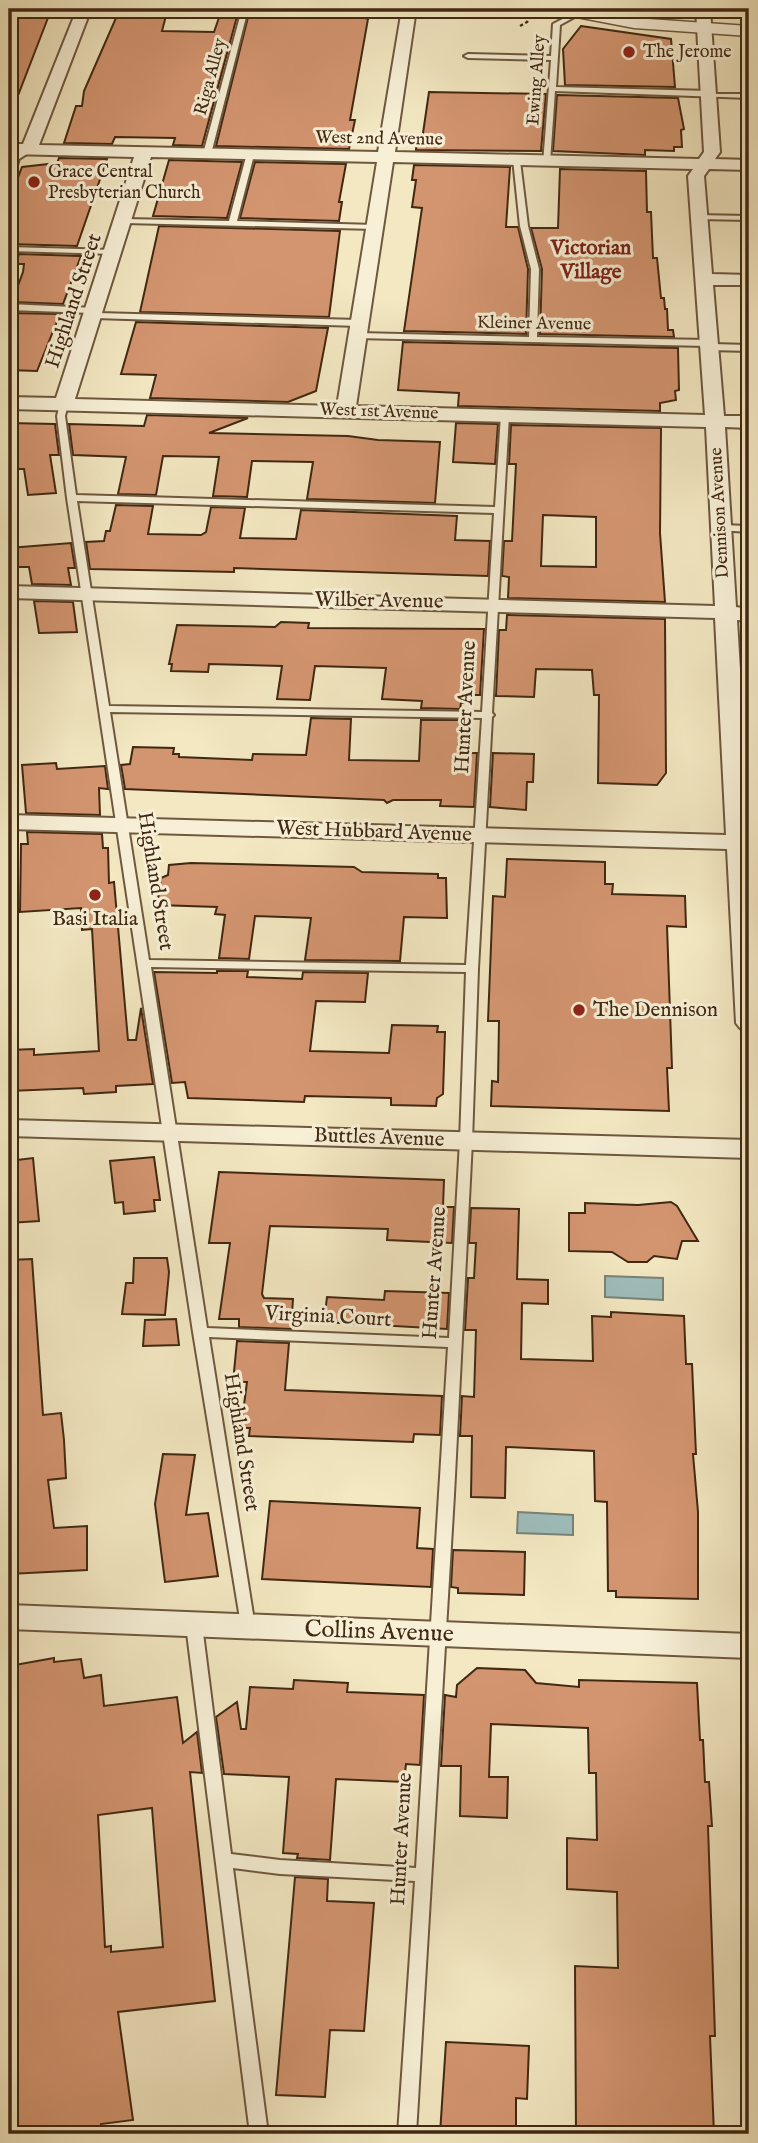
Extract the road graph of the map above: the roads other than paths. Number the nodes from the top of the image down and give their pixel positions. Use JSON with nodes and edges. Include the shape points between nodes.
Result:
{"nodes":[{"id":1,"x":84,"y":9,"type":"edge"},
{"id":2,"x":245,"y":9,"type":"edge"},
{"id":3,"x":409,"y":9,"type":"edge"},
{"id":4,"x":703,"y":9,"type":"edge"},
{"id":5,"x":570,"y":11,"type":"edge"},
{"id":6,"x":705,"y":30,"type":"junction"},
{"id":7,"x":749,"y":31,"type":"edge"},
{"id":8,"x":468,"y":56,"type":"dead end"},
{"id":9,"x":554,"y":58,"type":"junction"},
{"id":10,"x":552,"y":89,"type":"junction"},
{"id":11,"x":710,"y":94,"type":"junction"},
{"id":12,"x":749,"y":96,"type":"edge"},
{"id":13,"x":9,"y":149,"type":"edge"},
{"id":14,"x":29,"y":150,"type":"junction"},
{"id":15,"x":144,"y":152,"type":"junction"},
{"id":16,"x":207,"y":154,"type":"junction"},
{"id":17,"x":250,"y":155,"type":"junction"},
{"id":18,"x":386,"y":158,"type":"junction"},
{"id":19,"x":516,"y":161,"type":"junction"},
{"id":20,"x":546,"y":162,"type":"junction"},
{"id":21,"x":701,"y":164,"type":"junction"},
{"id":22,"x":749,"y":165,"type":"edge"},
{"id":23,"x":9,"y":177,"type":"edge"},
{"id":24,"x":699,"y":217,"type":"junction"},
{"id":25,"x":749,"y":218,"type":"edge"},
{"id":26,"x":124,"y":221,"type":"junction"},
{"id":27,"x":233,"y":223,"type":"junction"},
{"id":28,"x":375,"y":227,"type":"junction"},
{"id":29,"x":9,"y":249,"type":"edge"},
{"id":30,"x":114,"y":252,"type":"junction"},
{"id":31,"x":704,"y":279,"type":"junction"},
{"id":32,"x":749,"y":281,"type":"edge"},
{"id":33,"x":9,"y":307,"type":"edge"},
{"id":34,"x":95,"y":313,"type":"junction"},
{"id":35,"x":359,"y":329,"type":"junction"},
{"id":36,"x":533,"y":340,"type":"junction"},
{"id":37,"x":709,"y":345,"type":"junction"},
{"id":38,"x":749,"y":348,"type":"edge"},
{"id":39,"x":9,"y":402,"type":"edge"},
{"id":40,"x":64,"y":404,"type":"junction"},
{"id":41,"x":346,"y":411,"type":"junction"},
{"id":42,"x":505,"y":415,"type":"junction"},
{"id":43,"x":715,"y":421,"type":"junction"},
{"id":44,"x":749,"y":422,"type":"edge"},
{"id":45,"x":72,"y":498,"type":"junction"},
{"id":46,"x":497,"y":510,"type":"junction"},
{"id":47,"x":721,"y":528,"type":"junction"},
{"id":48,"x":749,"y":528,"type":"edge"},
{"id":49,"x":9,"y":592,"type":"edge"},
{"id":50,"x":88,"y":594,"type":"junction"},
{"id":51,"x":495,"y":604,"type":"junction"},
{"id":52,"x":725,"y":613,"type":"junction"},
{"id":53,"x":749,"y":615,"type":"edge"},
{"id":54,"x":106,"y":709,"type":"junction"},
{"id":55,"x":489,"y":715,"type":"junction"},
{"id":56,"x":742,"y":772,"type":"edge"},
{"id":57,"x":9,"y":822,"type":"edge"},
{"id":58,"x":123,"y":826,"type":"junction"},
{"id":59,"x":481,"y":835,"type":"junction"},
{"id":60,"x":738,"y":842,"type":"junction"},
{"id":61,"x":747,"y":941,"type":"edge"},
{"id":62,"x":145,"y":963,"type":"junction"},
{"id":63,"x":472,"y":969,"type":"junction"},
{"id":64,"x":749,"y":1023,"type":"edge"},
{"id":65,"x":9,"y":1128,"type":"edge"},
{"id":66,"x":172,"y":1132,"type":"junction"},
{"id":67,"x":466,"y":1141,"type":"junction"},
{"id":68,"x":749,"y":1149,"type":"edge"},
{"id":69,"x":200,"y":1332,"type":"junction"},
{"id":70,"x":453,"y":1343,"type":"junction"},
{"id":71,"x":9,"y":1617,"type":"edge"},
{"id":72,"x":194,"y":1625,"type":"junction"},
{"id":73,"x":247,"y":1627,"type":"junction"},
{"id":74,"x":437,"y":1634,"type":"junction"},
{"id":75,"x":749,"y":1646,"type":"edge"},
{"id":76,"x":224,"y":1860,"type":"junction"},
{"id":77,"x":422,"y":1875,"type":"junction"},
{"id":78,"x":260,"y":2134,"type":"edge"},
{"id":79,"x":407,"y":2134,"type":"edge"}],
"edges":[{"from":1,"to":14,"type":"street"},
{"from":2,"to":16,"type":"lane","name":"Riga Alley"},
{"from":3,"to":18,"type":"street"},
{"from":4,"to":6,"type":"street","name":"Dennison Avenue"},
{"from":5,"to":6,"type":"street"},
{"from":5,"to":9,"type":"lane","name":"Ewing Alley","via":[[556,24]]},
{"from":6,"to":7,"type":"street"},
{"from":6,"to":11,"type":"street","name":"Dennison Avenue"},
{"from":8,"to":9,"type":"lane"},
{"from":9,"to":10,"type":"lane","name":"Ewing Alley"},
{"from":10,"to":11,"type":"lane"},
{"from":10,"to":20,"type":"lane","name":"Ewing Alley"},
{"from":11,"to":12,"type":"lane"},
{"from":11,"to":21,"type":"street","name":"Dennison Avenue","via":[[712,152]]},
{"from":13,"to":14,"type":"street","name":"West 2nd Avenue"},
{"from":14,"to":15,"type":"street","name":"West 2nd Avenue"},
{"from":14,"to":23,"type":"lane","via":[[16,158]]},
{"from":15,"to":16,"type":"street","name":"West 2nd Avenue"},
{"from":15,"to":26,"type":"street","name":"Highland Street"},
{"from":16,"to":17,"type":"street","name":"West 2nd Avenue"},
{"from":17,"to":18,"type":"street","name":"West 2nd Avenue"},
{"from":17,"to":27,"type":"lane"},
{"from":18,"to":19,"type":"street","name":"West 2nd Avenue"},
{"from":18,"to":28,"type":"street"},
{"from":19,"to":20,"type":"street","name":"West 2nd Avenue"},
{"from":19,"to":36,"type":"lane","via":[[535,269]]},
{"from":20,"to":21,"type":"street","name":"West 2nd Avenue"},
{"from":21,"to":22,"type":"street","name":"West 2nd Avenue"},
{"from":21,"to":24,"type":"street","name":"Dennison Avenue","via":[[696,176]]},
{"from":24,"to":25,"type":"lane"},
{"from":24,"to":31,"type":"street","name":"Dennison Avenue"},
{"from":26,"to":27,"type":"lane"},
{"from":26,"to":30,"type":"street","name":"Highland Street"},
{"from":27,"to":28,"type":"lane"},
{"from":28,"to":35,"type":"street"},
{"from":29,"to":30,"type":"lane"},
{"from":30,"to":34,"type":"street","name":"Highland Street"},
{"from":31,"to":32,"type":"street"},
{"from":31,"to":37,"type":"street","name":"Dennison Avenue"},
{"from":33,"to":34,"type":"lane","name":"Kleiner Avenue"},
{"from":34,"to":35,"type":"lane","name":"Kleiner Avenue"},
{"from":34,"to":40,"type":"street","name":"Highland Street"},
{"from":35,"to":36,"type":"lane","name":"Kleiner Avenue"},
{"from":35,"to":41,"type":"street"},
{"from":36,"to":37,"type":"lane","name":"Kleiner Avenue"},
{"from":37,"to":38,"type":"lane","name":"Kleiner Avenue"},
{"from":37,"to":43,"type":"street","name":"Dennison Avenue"},
{"from":39,"to":40,"type":"street","name":"West 1st Avenue"},
{"from":40,"to":41,"type":"street","name":"West 1st Avenue"},
{"from":40,"to":45,"type":"lane","name":"Highland Street","via":[[61,416]]},
{"from":41,"to":42,"type":"street","name":"West 1st Avenue"},
{"from":42,"to":43,"type":"street","name":"West 1st Avenue"},
{"from":42,"to":46,"type":"lane","name":"Hunter Avenue"},
{"from":43,"to":44,"type":"street","name":"West 1st Avenue"},
{"from":43,"to":47,"type":"street","name":"Dennison Avenue"},
{"from":45,"to":46,"type":"lane"},
{"from":45,"to":50,"type":"lane","name":"Highland Street"},
{"from":46,"to":51,"type":"lane","name":"Hunter Avenue"},
{"from":47,"to":48,"type":"lane"},
{"from":47,"to":52,"type":"street","name":"Dennison Avenue"},
{"from":49,"to":50,"type":"street","name":"Wilber Avenue"},
{"from":50,"to":51,"type":"street","name":"Wilber Avenue"},
{"from":50,"to":54,"type":"lane","name":"Highland Street"},
{"from":51,"to":52,"type":"street","name":"Wilber Avenue"},
{"from":51,"to":55,"type":"lane","name":"Hunter Avenue"},
{"from":52,"to":53,"type":"street","name":"Wilber Avenue"},
{"from":52,"to":56,"type":"street","name":"Dennison Avenue"},
{"from":54,"to":55,"type":"lane"},
{"from":54,"to":58,"type":"lane","name":"Highland Street"},
{"from":55,"to":59,"type":"lane","name":"Hunter Avenue"},
{"from":56,"to":60,"type":"street","name":"Dennison Avenue"},
{"from":57,"to":58,"type":"street","name":"West Hubbard Avenue"},
{"from":58,"to":59,"type":"street","name":"West Hubbard Avenue"},
{"from":58,"to":62,"type":"lane","name":"Highland Street"},
{"from":59,"to":60,"type":"street","name":"West Hubbard Avenue"},
{"from":59,"to":63,"type":"lane","name":"Hunter Avenue"},
{"from":60,"to":61,"type":"street","name":"Dennison Avenue"},
{"from":61,"to":64,"type":"street","name":"Dennison Avenue"},
{"from":62,"to":63,"type":"lane"},
{"from":62,"to":66,"type":"lane","name":"Highland Street"},
{"from":63,"to":67,"type":"lane","name":"Hunter Avenue"},
{"from":65,"to":66,"type":"street","name":"Buttles Avenue"},
{"from":66,"to":67,"type":"street","name":"Buttles Avenue"},
{"from":66,"to":69,"type":"lane","name":"Highland Street"},
{"from":67,"to":68,"type":"street","name":"Buttles Avenue"},
{"from":67,"to":70,"type":"lane","name":"Hunter Avenue"},
{"from":69,"to":70,"type":"lane","name":"Virginia Court"},
{"from":69,"to":73,"type":"lane","name":"Highland Street"},
{"from":70,"to":74,"type":"lane","name":"Hunter Avenue"},
{"from":71,"to":72,"type":"street","name":"Collins Avenue"},
{"from":72,"to":73,"type":"street","name":"Collins Avenue"},
{"from":72,"to":76,"type":"lane"},
{"from":73,"to":74,"type":"street","name":"Collins Avenue"},
{"from":74,"to":75,"type":"street","name":"Collins Avenue"},
{"from":74,"to":77,"type":"lane","name":"Hunter Avenue"},
{"from":76,"to":77,"type":"lane"},
{"from":76,"to":78,"type":"lane"},
{"from":77,"to":79,"type":"lane","name":"Hunter Avenue"}]}
